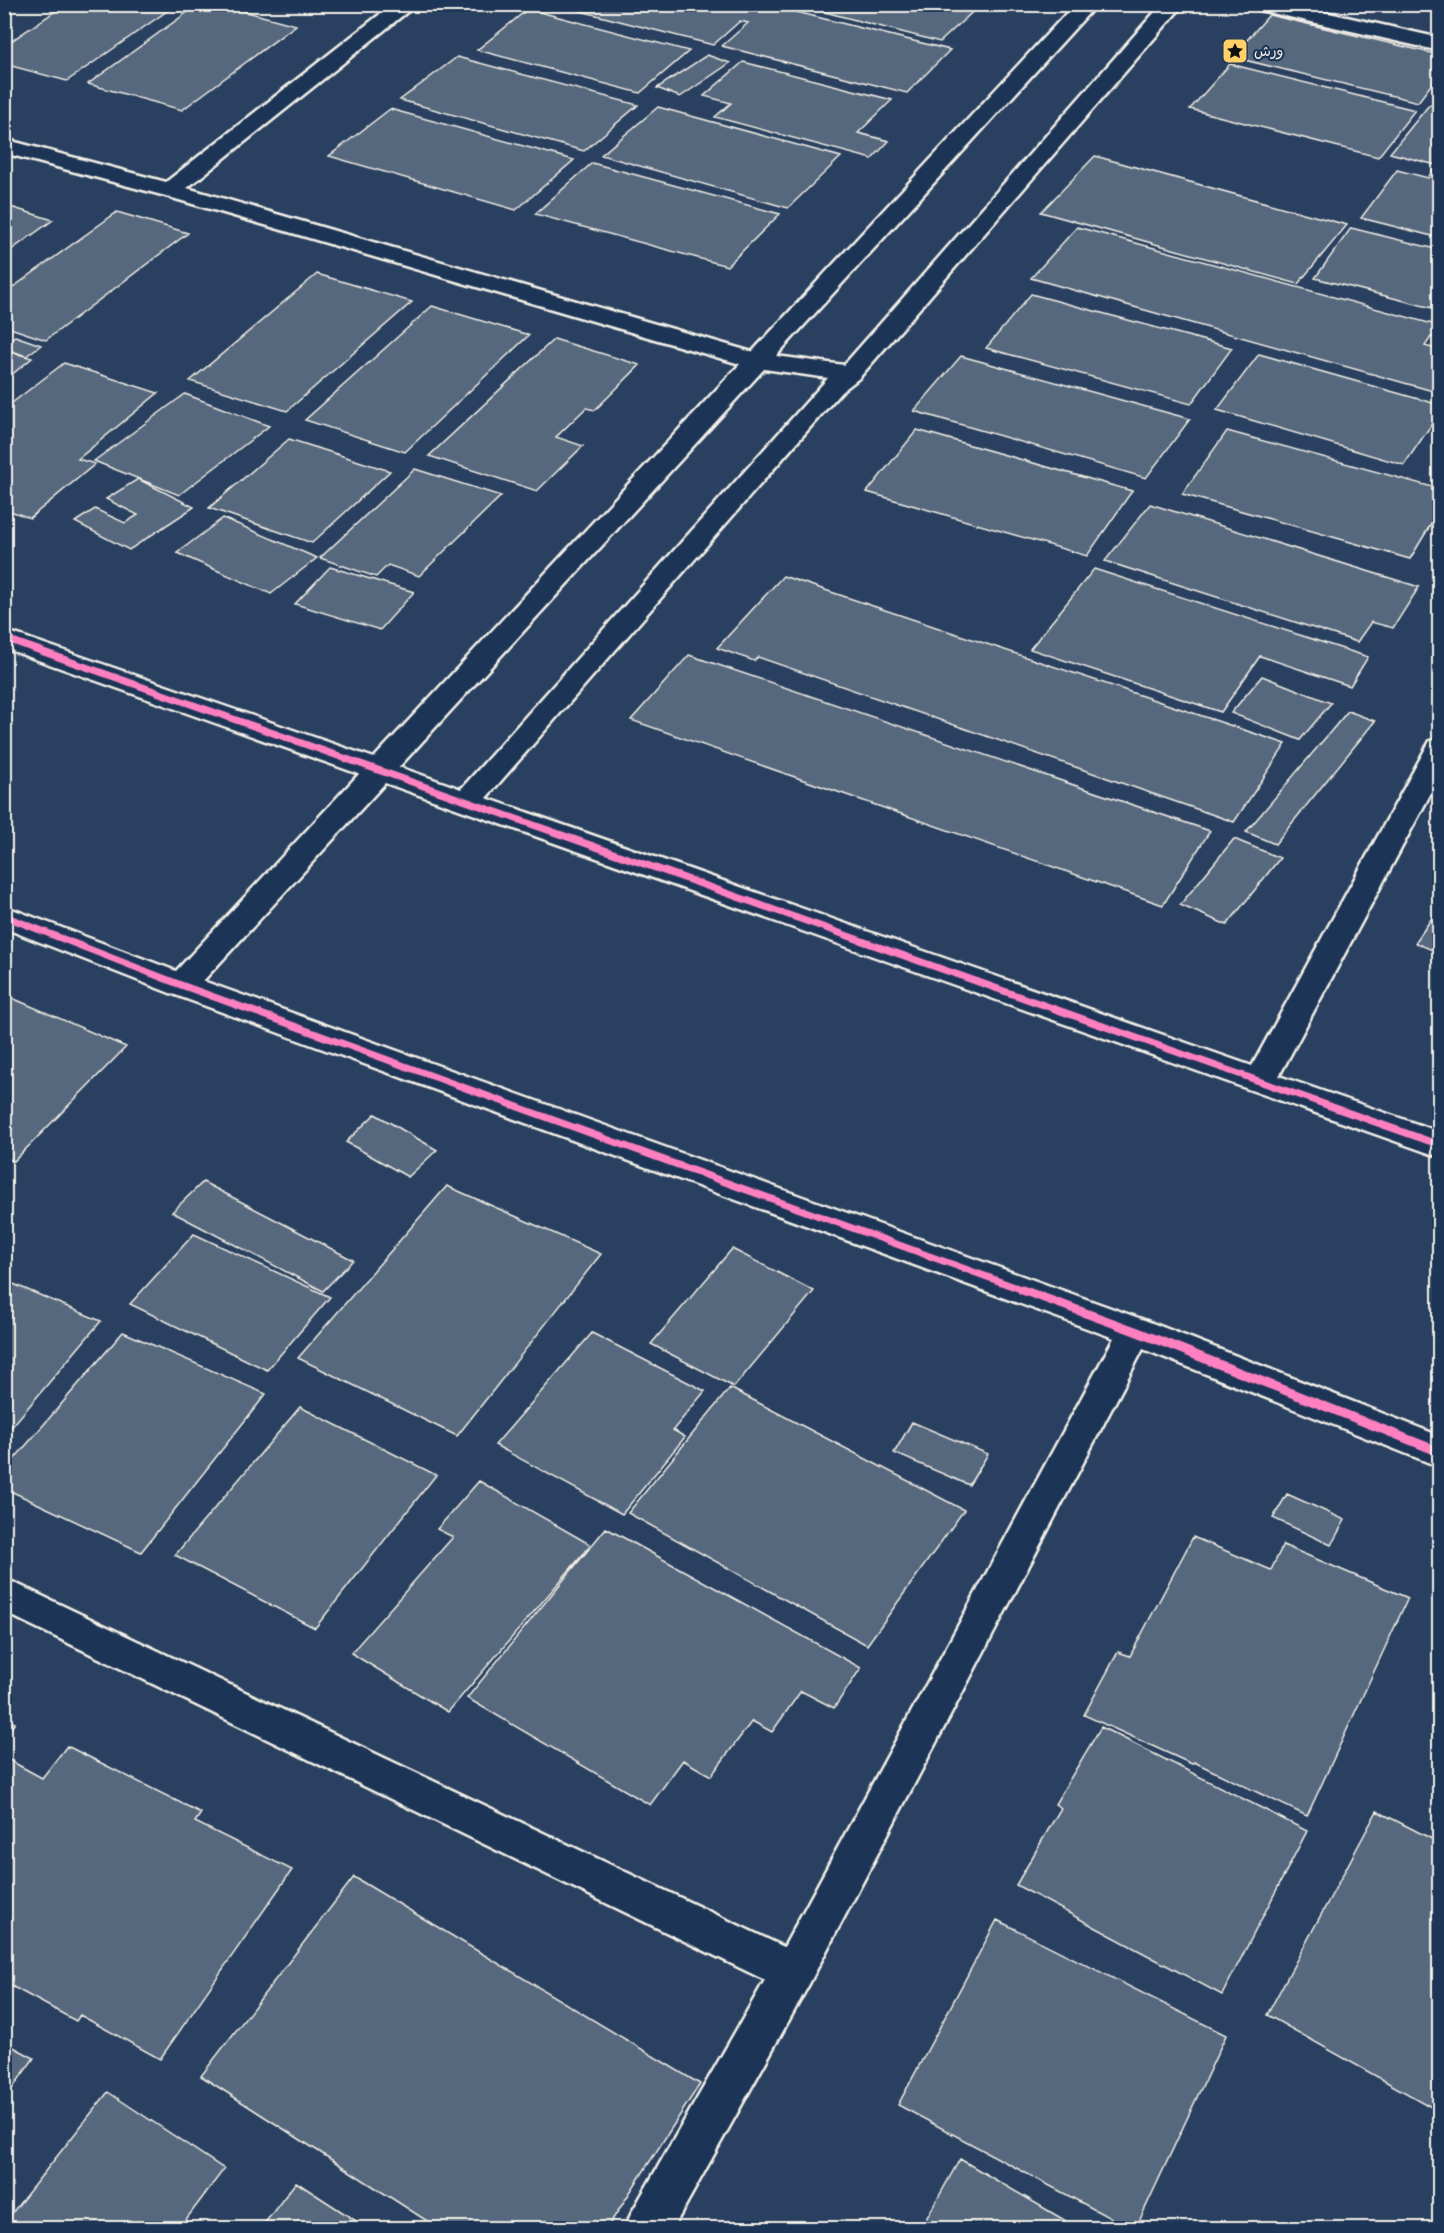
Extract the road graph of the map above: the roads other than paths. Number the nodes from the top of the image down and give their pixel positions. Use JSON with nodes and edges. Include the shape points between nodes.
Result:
{"nodes":[{"id":1,"x":407,"y":4,"type":"edge"},
{"id":2,"x":1087,"y":4,"type":"edge"},
{"id":3,"x":1174,"y":4,"type":"edge"},
{"id":4,"x":1259,"y":4,"type":"edge"},
{"id":5,"x":1440,"y":45,"type":"edge"},
{"id":6,"x":4,"y":146,"type":"edge"},
{"id":7,"x":170,"y":190,"type":"junction"},
{"id":8,"x":757,"y":361,"type":"junction"},
{"id":9,"x":841,"y":380,"type":"junction"},
{"id":10,"x":4,"y":638,"type":"edge"},
{"id":11,"x":1440,"y":748,"type":"edge"},
{"id":12,"x":377,"y":770,"type":"junction"},
{"id":13,"x":467,"y":801,"type":"junction"},
{"id":14,"x":4,"y":916,"type":"edge"},
{"id":15,"x":181,"y":985,"type":"junction"},
{"id":16,"x":1260,"y":1081,"type":"junction"},
{"id":17,"x":1440,"y":1144,"type":"edge"},
{"id":18,"x":1135,"y":1331,"type":"junction"},
{"id":19,"x":1440,"y":1452,"type":"edge"},
{"id":20,"x":4,"y":1594,"type":"edge"},
{"id":21,"x":793,"y":1972,"type":"junction"},
{"id":22,"x":648,"y":2229,"type":"edge"}],
"edges":[{"from":1,"to":7,"type":"street"},
{"from":2,"to":8,"type":"street"},
{"from":3,"to":9,"type":"street"},
{"from":4,"to":5,"type":"street"},
{"from":6,"to":7,"type":"street"},
{"from":7,"to":8,"type":"street"},
{"from":8,"to":9,"type":"street","via":[[794,366]]},
{"from":8,"to":12,"type":"street"},
{"from":9,"to":13,"type":"street"},
{"from":10,"to":12,"type":"street"},
{"from":11,"to":16,"type":"street"},
{"from":12,"to":13,"type":"street"},
{"from":12,"to":15,"type":"street"},
{"from":13,"to":16,"type":"street"},
{"from":14,"to":15,"type":"street"},
{"from":15,"to":18,"type":"street"},
{"from":16,"to":17,"type":"street"},
{"from":18,"to":19,"type":"street"},
{"from":18,"to":21,"type":"street"},
{"from":20,"to":21,"type":"street"},
{"from":21,"to":22,"type":"street"}]}
